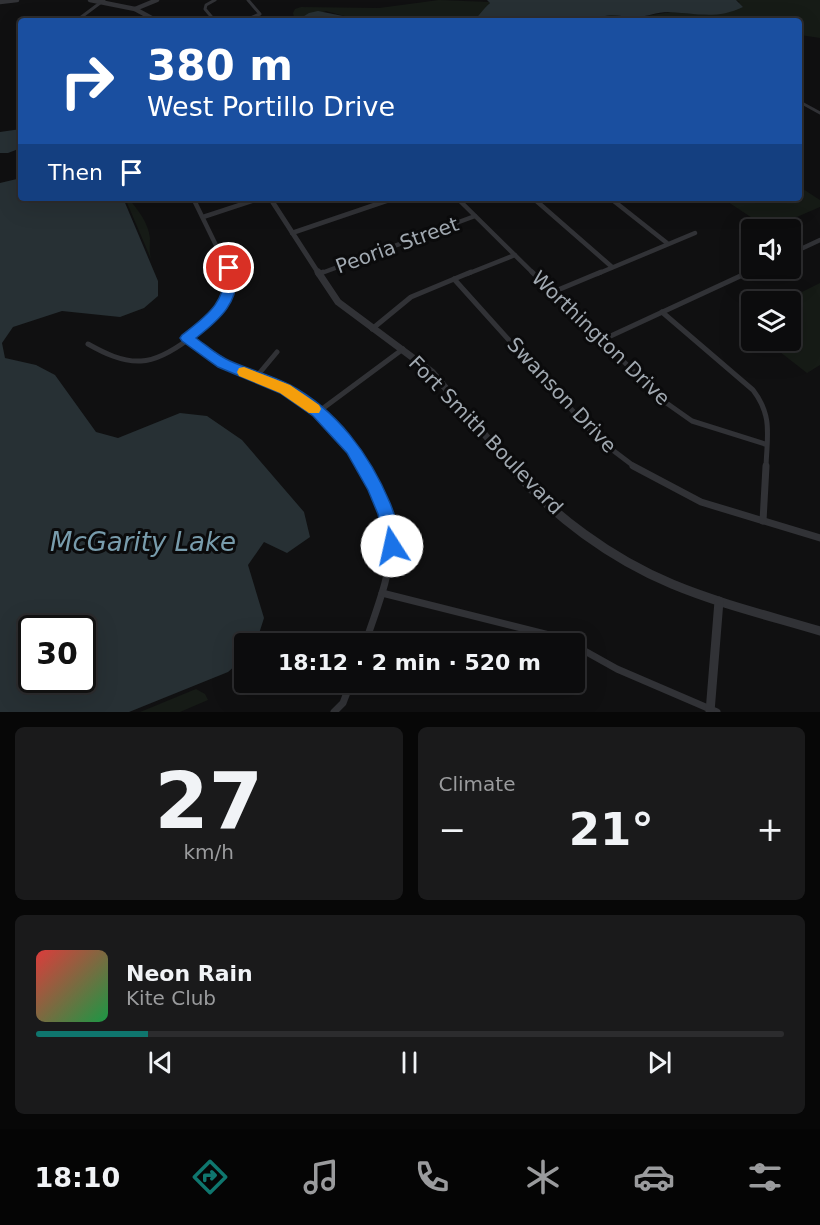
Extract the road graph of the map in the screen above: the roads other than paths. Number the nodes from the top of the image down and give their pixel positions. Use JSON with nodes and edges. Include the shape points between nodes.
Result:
{"nodes":[{"id":1,"x":17,"y":0,"type":"edge"},
{"id":2,"x":90,"y":0,"type":"edge"},
{"id":3,"x":158,"y":0,"type":"edge"},
{"id":4,"x":215,"y":0,"type":"edge"},
{"id":5,"x":249,"y":0,"type":"edge"},
{"id":6,"x":103,"y":1,"type":"edge"},
{"id":7,"x":0,"y":2,"type":"edge"},
{"id":8,"x":135,"y":9,"type":"junction"},
{"id":9,"x":80,"y":18,"type":"edge"},
{"id":10,"x":152,"y":18,"type":"edge"},
{"id":11,"x":213,"y":18,"type":"edge"},
{"id":12,"x":250,"y":18,"type":"edge"},
{"id":13,"x":802,"y":103,"type":"edge"},
{"id":14,"x":802,"y":108,"type":"edge"},
{"id":15,"x":814,"y":110,"type":"junction"},
{"id":16,"x":820,"y":112,"type":"edge"},
{"id":17,"x":195,"y":201,"type":"edge"},
{"id":18,"x":252,"y":201,"type":"edge"},
{"id":19,"x":272,"y":201,"type":"edge"},
{"id":20,"x":386,"y":201,"type":"edge"},
{"id":21,"x":460,"y":201,"type":"edge"},
{"id":22,"x":536,"y":201,"type":"edge"},
{"id":23,"x":614,"y":201,"type":"edge"},
{"id":24,"x":475,"y":216,"type":"junction"},
{"id":25,"x":203,"y":217,"type":"junction"},
{"id":26,"x":292,"y":233,"type":"junction"},
{"id":27,"x":695,"y":233,"type":"dead end"},
{"id":28,"x":820,"y":240,"type":"edge"},
{"id":29,"x":667,"y":243,"type":"junction"},
{"id":30,"x":801,"y":249,"type":"edge"},
{"id":31,"x":515,"y":255,"type":"junction"},
{"id":32,"x":612,"y":267,"type":"junction"},
{"id":33,"x":318,"y":274,"type":"junction"},
{"id":34,"x":741,"y":276,"type":"edge"},
{"id":35,"x":454,"y":279,"type":"junction"},
{"id":36,"x":553,"y":292,"type":"junction"},
{"id":37,"x":662,"y":312,"type":"junction"},
{"id":38,"x":372,"y":329,"type":"junction"},
{"id":39,"x":186,"y":338,"type":"junction"},
{"id":40,"x":602,"y":340,"type":"junction"},
{"id":41,"x":88,"y":344,"type":"dead end"},
{"id":42,"x":403,"y":349,"type":"junction"},
{"id":43,"x":278,"y":352,"type":"dead end"},
{"id":44,"x":257,"y":376,"type":"junction"},
{"id":45,"x":318,"y":412,"type":"junction"},
{"id":46,"x":765,"y":444,"type":"junction"},
{"id":47,"x":763,"y":521,"type":"junction"},
{"id":48,"x":820,"y":538,"type":"edge"},
{"id":49,"x":382,"y":593,"type":"junction"},
{"id":50,"x":719,"y":601,"type":"junction"},
{"id":51,"x":820,"y":631,"type":"edge"},
{"id":52,"x":369,"y":633,"type":"edge"},
{"id":53,"x":541,"y":633,"type":"edge"},
{"id":54,"x":585,"y":651,"type":"edge"},
{"id":55,"x":347,"y":693,"type":"edge"},
{"id":56,"x":713,"y":711,"type":"edge"},
{"id":57,"x":334,"y":712,"type":"edge"}],
"edges":[{"from":1,"to":7,"type":"street"},
{"from":2,"to":6,"type":"street"},
{"from":3,"to":8,"type":"street"},
{"from":4,"to":11,"type":"street","via":[[205,7]]},
{"from":5,"to":12,"type":"street","via":[[260,14]]},
{"from":6,"to":8,"type":"street"},
{"from":6,"to":9,"type":"street"},
{"from":8,"to":10,"type":"street"},
{"from":13,"to":15,"type":"street"},
{"from":14,"to":15,"type":"street"},
{"from":15,"to":16,"type":"street"},
{"from":17,"to":25,"type":"street"},
{"from":18,"to":25,"type":"street"},
{"from":19,"to":26,"type":"street","name":"Fort Smith Boulevard"},
{"from":20,"to":26,"type":"street"},
{"from":21,"to":24,"type":"street","name":"Worthington Drive"},
{"from":22,"to":32,"type":"street"},
{"from":23,"to":29,"type":"street"},
{"from":24,"to":31,"type":"street","name":"Worthington Drive"},
{"from":24,"to":33,"type":"street","name":"Peoria Street"},
{"from":25,"to":39,"type":"street","via":[[229,268],[231,280],[226,300],[213,318]]},
{"from":26,"to":33,"type":"street","name":"Fort Smith Boulevard"},
{"from":27,"to":29,"type":"street"},
{"from":28,"to":30,"type":"street"},
{"from":29,"to":32,"type":"street"},
{"from":31,"to":35,"type":"street"},
{"from":31,"to":36,"type":"street","name":"Worthington Drive"},
{"from":32,"to":36,"type":"street"},
{"from":33,"to":38,"type":"street","name":"Fort Smith Boulevard","via":[[338,302]]},
{"from":34,"to":37,"type":"street"},
{"from":35,"to":38,"type":"street","via":[[411,297]]},
{"from":35,"to":47,"type":"street","name":"Swanson Drive","via":[[598,439],[641,472],[672,489]]},
{"from":36,"to":40,"type":"street","name":"Worthington Drive"},
{"from":37,"to":40,"type":"street"},
{"from":37,"to":46,"type":"street","via":[[753,390],[768,417]]},
{"from":38,"to":42,"type":"street","name":"Fort Smith Boulevard"},
{"from":39,"to":41,"type":"street","via":[[160,360],[110,357]]},
{"from":39,"to":44,"type":"street","via":[[223,364]]},
{"from":40,"to":46,"type":"street","name":"Worthington Drive","via":[[665,402],[692,421]]},
{"from":42,"to":45,"type":"street"},
{"from":42,"to":50,"type":"street","name":"Fort Smith Boulevard","via":[[432,372],[520,477],[574,527],[645,571]]},
{"from":43,"to":44,"type":"street"},
{"from":44,"to":45,"type":"street","via":[[285,389]]},
{"from":45,"to":49,"type":"street","via":[[353,448],[387,514],[392,546]]},
{"from":46,"to":47,"type":"street"},
{"from":47,"to":48,"type":"street","name":"Swanson Drive"},
{"from":49,"to":52,"type":"street"},
{"from":49,"to":53,"type":"street"},
{"from":50,"to":51,"type":"street","name":"Fort Smith Boulevard"},
{"from":50,"to":56,"type":"street"},
{"from":54,"to":56,"type":"street","via":[[616,669]]},
{"from":55,"to":57,"type":"street"}]}
